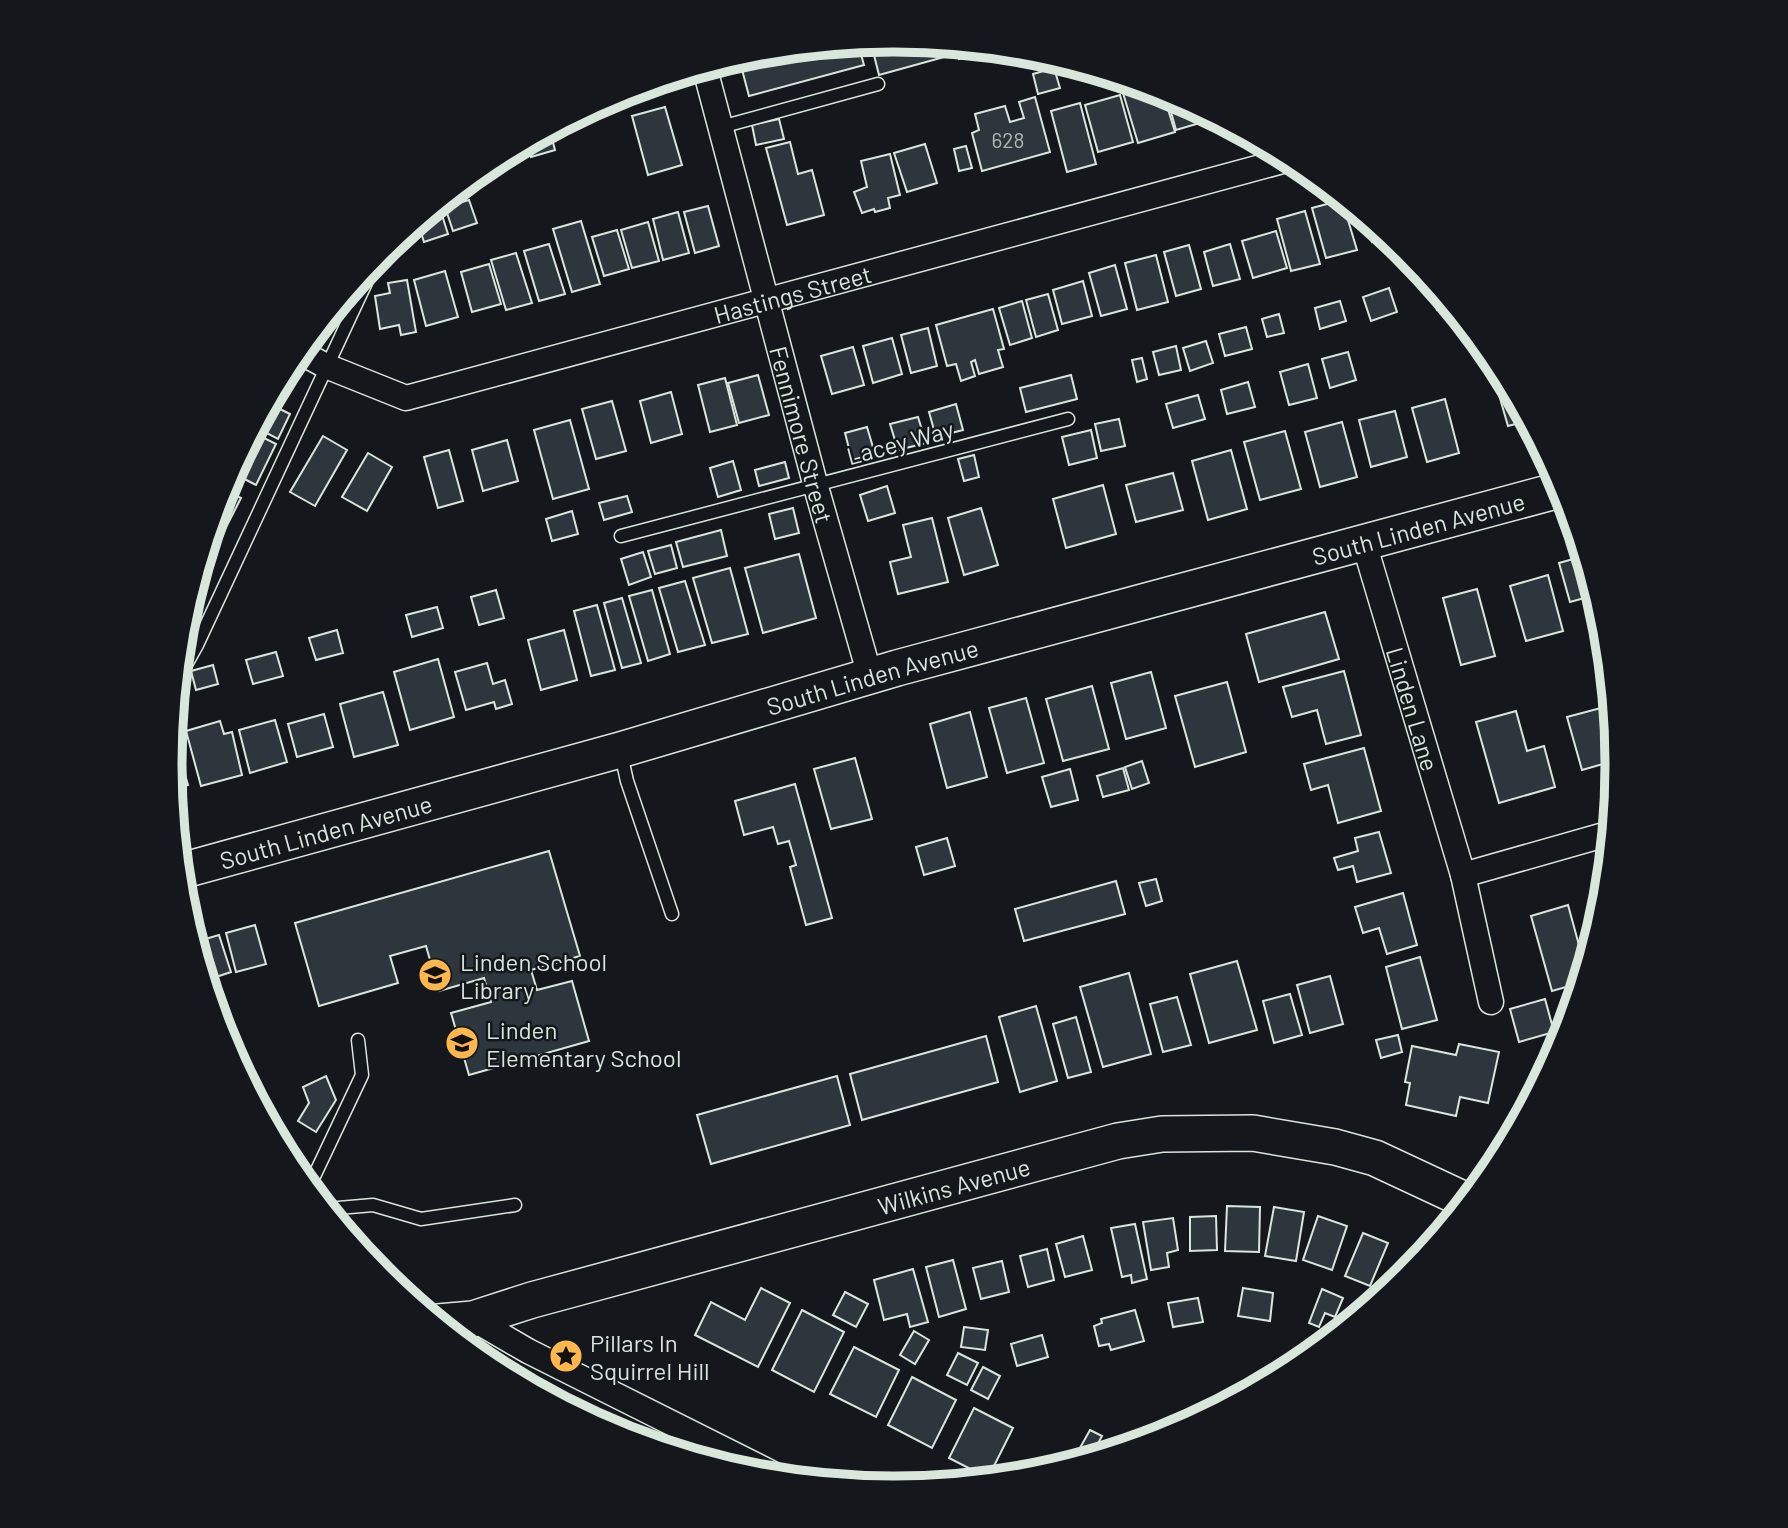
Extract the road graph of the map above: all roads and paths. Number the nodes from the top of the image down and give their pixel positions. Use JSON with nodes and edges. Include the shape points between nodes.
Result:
{"nodes":[{"id":1,"x":707,"y":78,"type":"edge"},
{"id":2,"x":878,"y":84,"type":"dead end"},
{"id":3,"x":721,"y":127,"type":"junction"},
{"id":4,"x":1275,"y":163,"type":"edge"},
{"id":5,"x":361,"y":293,"type":"edge"},
{"id":6,"x":766,"y":301,"type":"junction"},
{"id":7,"x":310,"y":358,"type":"edge"},
{"id":8,"x":326,"y":366,"type":"junction"},
{"id":9,"x":1068,"y":419,"type":"dead end"},
{"id":10,"x":816,"y":487,"type":"junction"},
{"id":11,"x":1551,"y":492,"type":"edge"},
{"id":12,"x":621,"y":536,"type":"dead end"},
{"id":13,"x":1364,"y":543,"type":"junction"},
{"id":14,"x":191,"y":655,"type":"edge"},
{"id":15,"x":870,"y":676,"type":"junction"},
{"id":16,"x":620,"y":750,"type":"junction"},
{"id":17,"x":1601,"y":836,"type":"edge"},
{"id":18,"x":191,"y":869,"type":"edge"},
{"id":19,"x":1463,"y":876,"type":"junction"},
{"id":20,"x":672,"y":914,"type":"dead end"},
{"id":21,"x":1491,"y":1002,"type":"dead end"},
{"id":22,"x":358,"y":1040,"type":"dead end"},
{"id":23,"x":314,"y":1176,"type":"edge"},
{"id":24,"x":1458,"y":1197,"type":"edge"},
{"id":25,"x":515,"y":1205,"type":"dead end"},
{"id":26,"x":339,"y":1208,"type":"edge"},
{"id":27,"x":473,"y":1320,"type":"junction"},
{"id":28,"x":452,"y":1321,"type":"edge"},
{"id":29,"x":744,"y":1459,"type":"edge"}],
"edges":[{"from":1,"to":3,"type":"street","name":"Fennimore Street"},
{"from":2,"to":3,"type":"lane"},
{"from":3,"to":6,"type":"street","name":"Fennimore Street"},
{"from":4,"to":6,"type":"street","name":"Hastings Street"},
{"from":5,"to":8,"type":"lane"},
{"from":6,"to":8,"type":"street","name":"Hastings Street","via":[[406,398]]},
{"from":6,"to":10,"type":"street","name":"Fennimore Street"},
{"from":7,"to":8,"type":"street","name":"Hastings Street"},
{"from":8,"to":14,"type":"lane"},
{"from":9,"to":10,"type":"lane","name":"Lacey Way"},
{"from":10,"to":12,"type":"lane","name":"Lacey Way"},
{"from":10,"to":15,"type":"street","name":"Fennimore Street"},
{"from":11,"to":13,"type":"street","name":"South Linden Avenue"},
{"from":13,"to":15,"type":"street","name":"South Linden Avenue"},
{"from":13,"to":19,"type":"street","name":"Linden Lane"},
{"from":15,"to":16,"type":"street","name":"South Linden Avenue"},
{"from":16,"to":18,"type":"street","name":"South Linden Avenue"},
{"from":16,"to":20,"type":"lane"},
{"from":17,"to":19,"type":"street"},
{"from":19,"to":21,"type":"street","name":"Linden Lane"},
{"from":22,"to":23,"type":"lane","via":[[362,1074]]},
{"from":24,"to":27,"type":"street","name":"Wilkins Avenue","via":[[1376,1158],[1335,1147],[1253,1133],[1162,1134],[1118,1141]]},
{"from":25,"to":26,"type":"lane","via":[[421,1219],[373,1205]]},
{"from":27,"to":28,"type":"street","name":"Wilkins Avenue"},
{"from":27,"to":29,"type":"street"}]}
